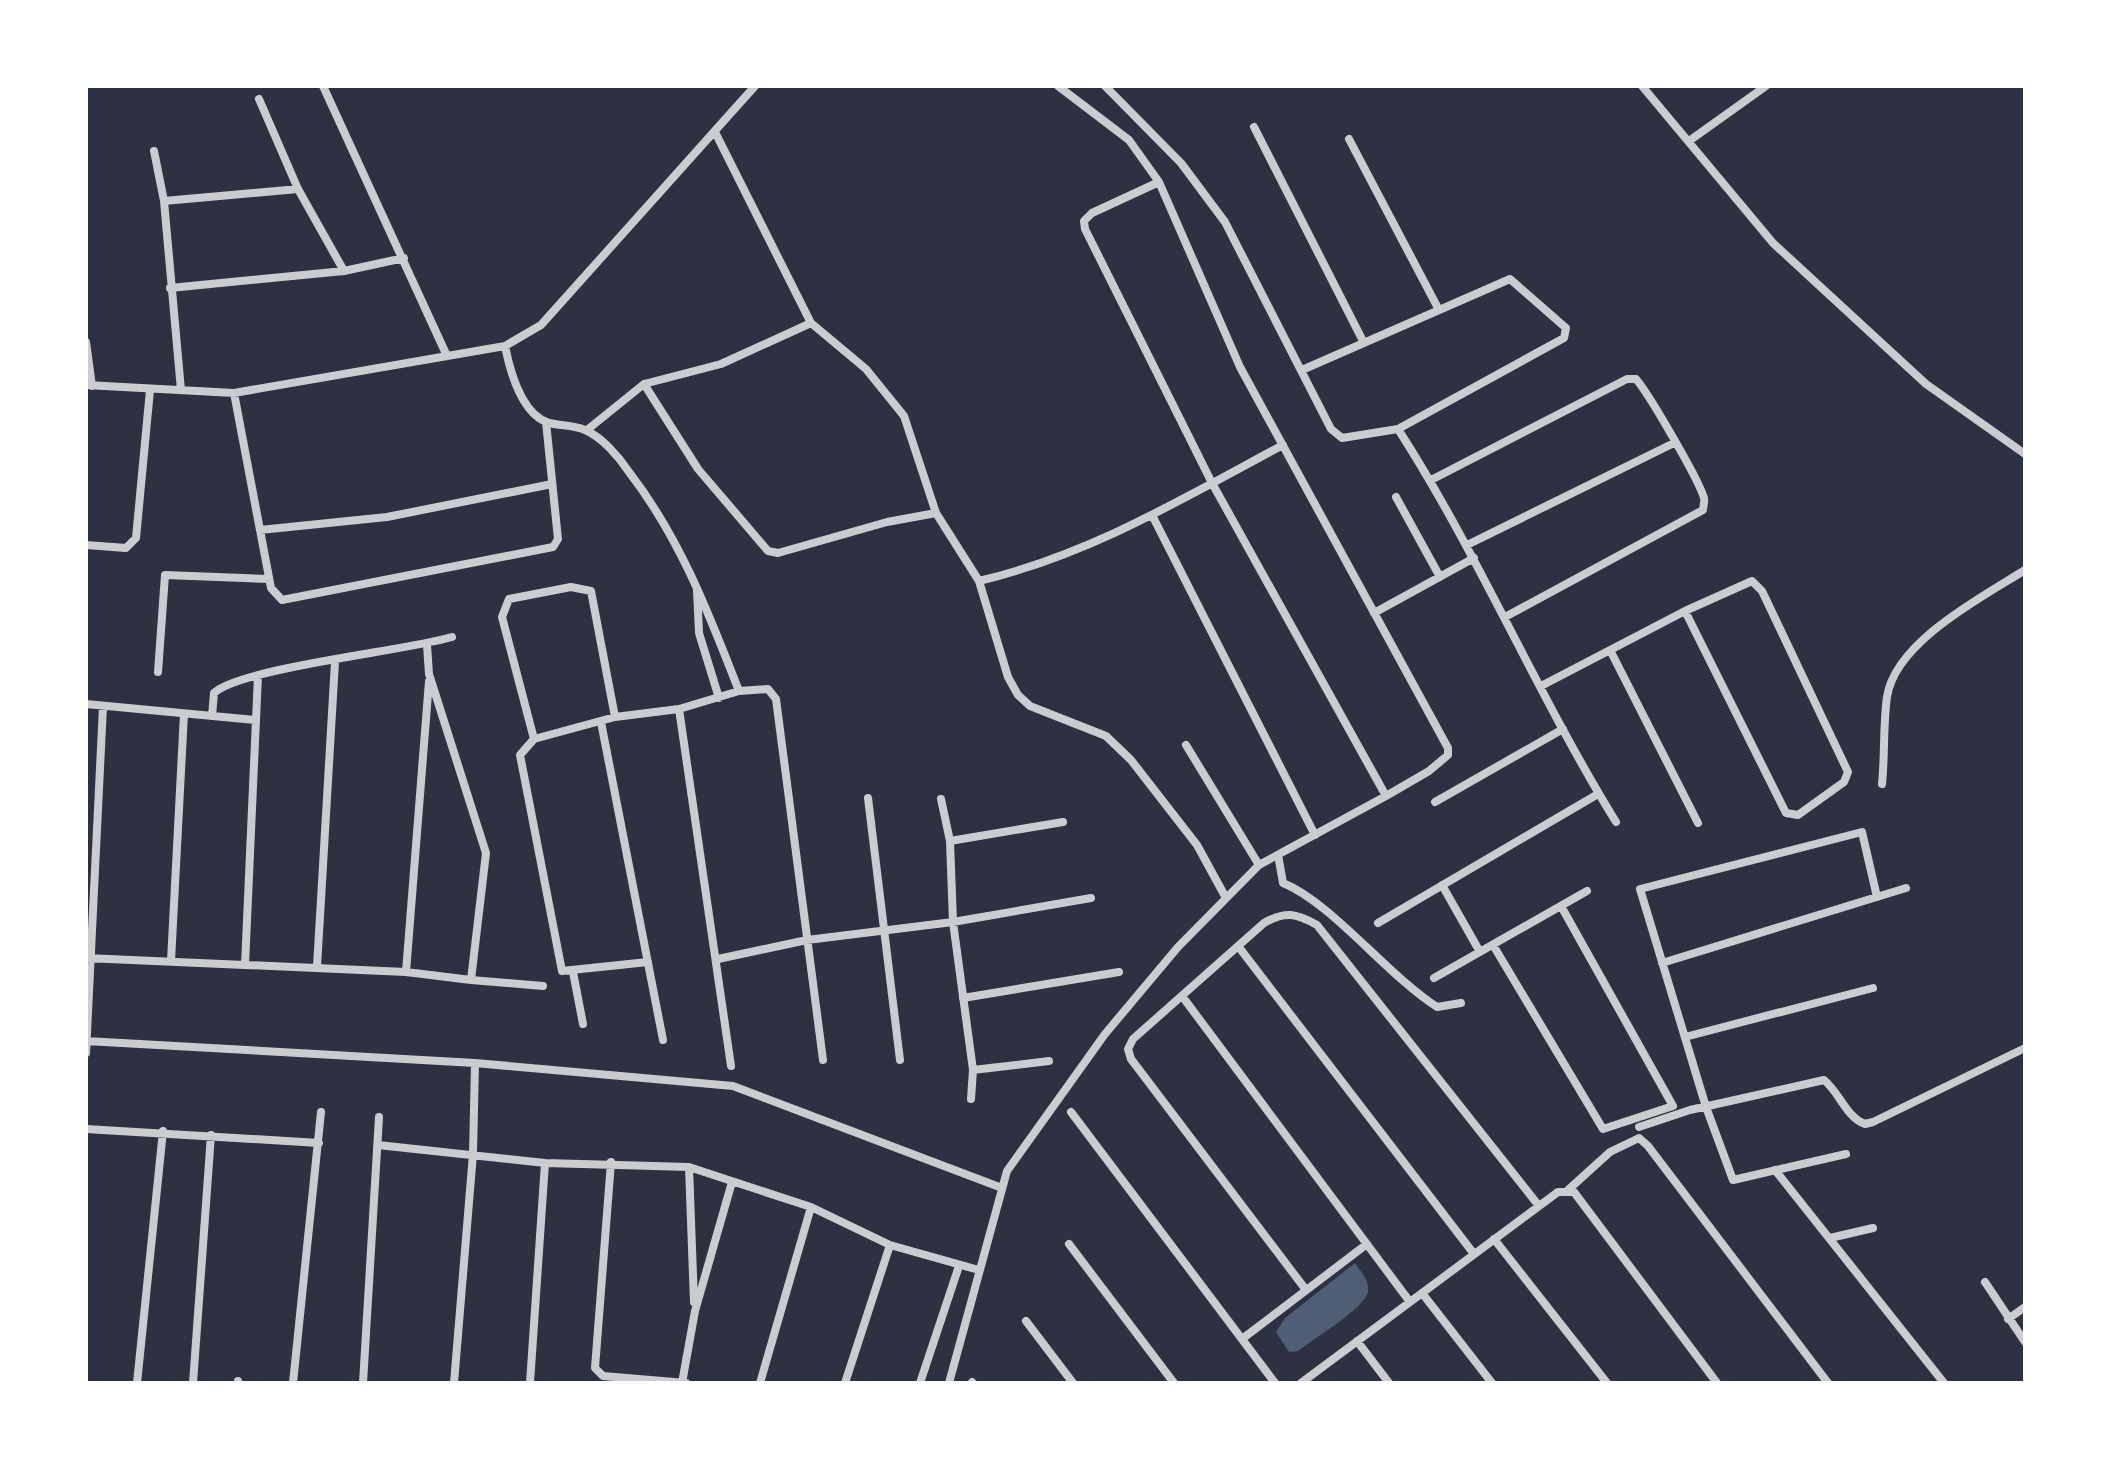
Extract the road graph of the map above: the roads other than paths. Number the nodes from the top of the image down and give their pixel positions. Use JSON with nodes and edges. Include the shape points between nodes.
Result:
{"nodes":[{"id":1,"x":323,"y":86,"type":"edge"},
{"id":2,"x":755,"y":86,"type":"edge"},
{"id":3,"x":1058,"y":86,"type":"edge"},
{"id":4,"x":1105,"y":86,"type":"edge"},
{"id":5,"x":1766,"y":86,"type":"edge"},
{"id":6,"x":1647,"y":88,"type":"edge"},
{"id":7,"x":259,"y":99,"type":"dead end"},
{"id":8,"x":1254,"y":127,"type":"dead end"},
{"id":9,"x":715,"y":132,"type":"junction"},
{"id":10,"x":1349,"y":139,"type":"dead end"},
{"id":11,"x":1689,"y":141,"type":"junction"},
{"id":12,"x":154,"y":151,"type":"dead end"},
{"id":13,"x":1159,"y":182,"type":"junction"},
{"id":14,"x":298,"y":189,"type":"junction"},
{"id":15,"x":164,"y":201,"type":"junction"},
{"id":16,"x":404,"y":258,"type":"junction"},
{"id":17,"x":344,"y":271,"type":"junction"},
{"id":18,"x":170,"y":288,"type":"junction"},
{"id":19,"x":1439,"y":310,"type":"junction"},
{"id":20,"x":811,"y":323,"type":"junction"},
{"id":21,"x":86,"y":342,"type":"edge"},
{"id":22,"x":1364,"y":343,"type":"junction"},
{"id":23,"x":505,"y":346,"type":"junction"},
{"id":24,"x":447,"y":356,"type":"junction"},
{"id":25,"x":1302,"y":370,"type":"junction"},
{"id":26,"x":644,"y":384,"type":"junction"},
{"id":27,"x":89,"y":385,"type":"edge"},
{"id":28,"x":150,"y":390,"type":"junction"},
{"id":29,"x":181,"y":390,"type":"junction"},
{"id":30,"x":234,"y":393,"type":"junction"},
{"id":31,"x":546,"y":422,"type":"junction"},
{"id":32,"x":1398,"y":429,"type":"junction"},
{"id":33,"x":587,"y":430,"type":"junction"},
{"id":34,"x":1674,"y":443,"type":"junction"},
{"id":35,"x":1283,"y":445,"type":"junction"},
{"id":36,"x":2025,"y":454,"type":"edge"},
{"id":37,"x":1431,"y":480,"type":"junction"},
{"id":38,"x":1212,"y":483,"type":"junction"},
{"id":39,"x":552,"y":484,"type":"junction"},
{"id":40,"x":1396,"y":497,"type":"dead end"},
{"id":41,"x":936,"y":513,"type":"junction"},
{"id":42,"x":1153,"y":517,"type":"junction"},
{"id":43,"x":260,"y":530,"type":"junction"},
{"id":44,"x":86,"y":545,"type":"edge"},
{"id":45,"x":1467,"y":545,"type":"junction"},
{"id":46,"x":1474,"y":558,"type":"junction"},
{"id":47,"x":2025,"y":570,"type":"edge"},
{"id":48,"x":1440,"y":577,"type":"junction"},
{"id":49,"x":269,"y":579,"type":"junction"},
{"id":50,"x":696,"y":580,"type":"junction"},
{"id":51,"x":979,"y":581,"type":"junction"},
{"id":52,"x":1685,"y":611,"type":"junction"},
{"id":53,"x":1374,"y":613,"type":"junction"},
{"id":54,"x":1505,"y":617,"type":"junction"},
{"id":55,"x":452,"y":637,"type":"dead end"},
{"id":56,"x":427,"y":645,"type":"junction"},
{"id":57,"x":1610,"y":650,"type":"junction"},
{"id":58,"x":335,"y":662,"type":"junction"},
{"id":59,"x":158,"y":672,"type":"dead end"},
{"id":60,"x":429,"y":674,"type":"junction"},
{"id":61,"x":258,"y":675,"type":"junction"},
{"id":62,"x":1541,"y":686,"type":"junction"},
{"id":63,"x":739,"y":691,"type":"junction"},
{"id":64,"x":719,"y":698,"type":"junction"},
{"id":65,"x":86,"y":704,"type":"edge"},
{"id":66,"x":103,"y":707,"type":"junction"},
{"id":67,"x":679,"y":709,"type":"junction"},
{"id":68,"x":184,"y":714,"type":"junction"},
{"id":69,"x":212,"y":716,"type":"junction"},
{"id":70,"x":615,"y":717,"type":"junction"},
{"id":71,"x":255,"y":720,"type":"junction"},
{"id":72,"x":601,"y":722,"type":"junction"},
{"id":73,"x":1563,"y":729,"type":"junction"},
{"id":74,"x":534,"y":739,"type":"junction"},
{"id":75,"x":1186,"y":745,"type":"dead end"},
{"id":76,"x":1882,"y":784,"type":"dead end"},
{"id":77,"x":1598,"y":794,"type":"junction"},
{"id":78,"x":1386,"y":796,"type":"junction"},
{"id":79,"x":868,"y":798,"type":"dead end"},
{"id":80,"x":941,"y":799,"type":"dead end"},
{"id":81,"x":1435,"y":802,"type":"dead end"},
{"id":82,"x":1063,"y":822,"type":"dead end"},
{"id":83,"x":1616,"y":822,"type":"dead end"},
{"id":84,"x":1698,"y":823,"type":"dead end"},
{"id":85,"x":1315,"y":835,"type":"junction"},
{"id":86,"x":950,"y":841,"type":"junction"},
{"id":87,"x":1278,"y":855,"type":"junction"},
{"id":88,"x":1259,"y":865,"type":"junction"},
{"id":89,"x":1442,"y":885,"type":"junction"},
{"id":90,"x":1906,"y":888,"type":"dead end"},
{"id":91,"x":1587,"y":891,"type":"dead end"},
{"id":92,"x":1877,"y":897,"type":"junction"},
{"id":93,"x":1091,"y":898,"type":"dead end"},
{"id":94,"x":1226,"y":898,"type":"junction"},
{"id":95,"x":1561,"y":906,"type":"junction"},
{"id":96,"x":953,"y":922,"type":"junction"},
{"id":97,"x":1378,"y":923,"type":"dead end"},
{"id":98,"x":883,"y":930,"type":"junction"},
{"id":99,"x":807,"y":940,"type":"junction"},
{"id":100,"x":1493,"y":945,"type":"junction"},
{"id":101,"x":1238,"y":946,"type":"junction"},
{"id":102,"x":1480,"y":952,"type":"junction"},
{"id":103,"x":88,"y":958,"type":"edge"},
{"id":104,"x":718,"y":959,"type":"junction"},
{"id":105,"x":171,"y":961,"type":"junction"},
{"id":106,"x":648,"y":962,"type":"junction"},
{"id":107,"x":1662,"y":963,"type":"junction"},
{"id":108,"x":245,"y":965,"type":"junction"},
{"id":109,"x":317,"y":967,"type":"junction"},
{"id":110,"x":406,"y":972,"type":"junction"},
{"id":111,"x":573,"y":972,"type":"junction"},
{"id":112,"x":1119,"y":972,"type":"dead end"},
{"id":113,"x":1434,"y":978,"type":"dead end"},
{"id":114,"x":471,"y":980,"type":"junction"},
{"id":115,"x":543,"y":986,"type":"dead end"},
{"id":116,"x":1873,"y":988,"type":"dead end"},
{"id":117,"x":1182,"y":996,"type":"junction"},
{"id":118,"x":963,"y":998,"type":"junction"},
{"id":119,"x":1461,"y":1003,"type":"dead end"},
{"id":120,"x":583,"y":1024,"type":"dead end"},
{"id":121,"x":1685,"y":1037,"type":"junction"},
{"id":122,"x":663,"y":1040,"type":"dead end"},
{"id":123,"x":86,"y":1041,"type":"edge"},
{"id":124,"x":2025,"y":1048,"type":"edge"},
{"id":125,"x":86,"y":1053,"type":"edge"},
{"id":126,"x":823,"y":1060,"type":"dead end"},
{"id":127,"x":900,"y":1060,"type":"dead end"},
{"id":128,"x":1049,"y":1061,"type":"dead end"},
{"id":129,"x":475,"y":1063,"type":"junction"},
{"id":130,"x":731,"y":1066,"type":"dead end"},
{"id":131,"x":973,"y":1070,"type":"junction"},
{"id":132,"x":971,"y":1099,"type":"dead end"},
{"id":133,"x":1706,"y":1107,"type":"junction"},
{"id":134,"x":321,"y":1112,"type":"dead end"},
{"id":135,"x":1071,"y":1112,"type":"dead end"},
{"id":136,"x":379,"y":1117,"type":"dead end"},
{"id":137,"x":1639,"y":1127,"type":"dead end"},
{"id":138,"x":86,"y":1129,"type":"edge"},
{"id":139,"x":163,"y":1131,"type":"junction"},
{"id":140,"x":211,"y":1135,"type":"junction"},
{"id":141,"x":319,"y":1143,"type":"junction"},
{"id":142,"x":378,"y":1145,"type":"junction"},
{"id":143,"x":473,"y":1154,"type":"junction"},
{"id":144,"x":1846,"y":1154,"type":"dead end"},
{"id":145,"x":611,"y":1162,"type":"junction"},
{"id":146,"x":545,"y":1163,"type":"junction"},
{"id":147,"x":689,"y":1167,"type":"junction"},
{"id":148,"x":1775,"y":1170,"type":"junction"},
{"id":149,"x":732,"y":1182,"type":"junction"},
{"id":150,"x":1002,"y":1188,"type":"junction"},
{"id":151,"x":1568,"y":1190,"type":"junction"},
{"id":152,"x":1539,"y":1206,"type":"junction"},
{"id":153,"x":811,"y":1207,"type":"junction"},
{"id":154,"x":1873,"y":1228,"type":"dead end"},
{"id":155,"x":1830,"y":1238,"type":"junction"},
{"id":156,"x":1494,"y":1239,"type":"junction"},
{"id":157,"x":1069,"y":1244,"type":"dead end"},
{"id":158,"x":1367,"y":1244,"type":"junction"},
{"id":159,"x":890,"y":1245,"type":"junction"},
{"id":160,"x":1474,"y":1254,"type":"junction"},
{"id":161,"x":959,"y":1266,"type":"junction"},
{"id":162,"x":979,"y":1270,"type":"junction"},
{"id":163,"x":1985,"y":1282,"type":"dead end"},
{"id":164,"x":1306,"y":1290,"type":"junction"},
{"id":165,"x":1422,"y":1293,"type":"junction"},
{"id":166,"x":1410,"y":1302,"type":"junction"},
{"id":167,"x":2025,"y":1307,"type":"edge"},
{"id":168,"x":695,"y":1311,"type":"junction"},
{"id":169,"x":2008,"y":1319,"type":"junction"},
{"id":170,"x":1026,"y":1321,"type":"dead end"},
{"id":171,"x":1242,"y":1339,"type":"junction"},
{"id":172,"x":1357,"y":1341,"type":"junction"},
{"id":173,"x":2025,"y":1342,"type":"edge"},
{"id":174,"x":684,"y":1382,"type":"edge"},
{"id":175,"x":137,"y":1383,"type":"edge"},
{"id":176,"x":193,"y":1383,"type":"edge"},
{"id":177,"x":293,"y":1383,"type":"edge"},
{"id":178,"x":363,"y":1383,"type":"edge"},
{"id":179,"x":454,"y":1383,"type":"edge"},
{"id":180,"x":530,"y":1383,"type":"edge"},
{"id":181,"x":760,"y":1383,"type":"edge"},
{"id":182,"x":845,"y":1383,"type":"edge"},
{"id":183,"x":920,"y":1383,"type":"edge"},
{"id":184,"x":949,"y":1383,"type":"edge"},
{"id":185,"x":1073,"y":1383,"type":"edge"},
{"id":186,"x":1174,"y":1383,"type":"edge"},
{"id":187,"x":1275,"y":1383,"type":"edge"},
{"id":188,"x":1301,"y":1383,"type":"edge"},
{"id":189,"x":1389,"y":1383,"type":"edge"},
{"id":190,"x":1492,"y":1383,"type":"edge"},
{"id":191,"x":1607,"y":1383,"type":"edge"},
{"id":192,"x":1717,"y":1383,"type":"edge"},
{"id":193,"x":1828,"y":1383,"type":"edge"},
{"id":194,"x":1944,"y":1383,"type":"edge"}],
"edges":[{"from":1,"to":16,"type":"street"},
{"from":2,"to":9,"type":"street"},
{"from":3,"to":13,"type":"street","via":[[1129,140]]},
{"from":4,"to":25,"type":"street","via":[[1181,163],[1225,222]]},
{"from":5,"to":11,"type":"street"},
{"from":6,"to":11,"type":"street"},
{"from":7,"to":14,"type":"street"},
{"from":8,"to":22,"type":"street"},
{"from":9,"to":20,"type":"street"},
{"from":9,"to":23,"type":"street","via":[[541,325]]},
{"from":10,"to":19,"type":"street"},
{"from":11,"to":36,"type":"street","via":[[1773,243],[1926,384]]},
{"from":12,"to":15,"type":"street"},
{"from":13,"to":35,"type":"street","via":[[1240,367]]},
{"from":13,"to":38,"type":"street","via":[[1092,213],[1084,221],[1085,229]]},
{"from":14,"to":15,"type":"street"},
{"from":14,"to":17,"type":"street"},
{"from":15,"to":18,"type":"street"},
{"from":16,"to":17,"type":"street"},
{"from":16,"to":24,"type":"street"},
{"from":17,"to":18,"type":"street"},
{"from":18,"to":29,"type":"street"},
{"from":19,"to":22,"type":"street"},
{"from":19,"to":32,"type":"street","via":[[1510,279],[1566,328],[1564,338]]},
{"from":20,"to":26,"type":"street","via":[[721,364]]},
{"from":20,"to":41,"type":"street","via":[[866,369],[904,416]]},
{"from":21,"to":27,"type":"street"},
{"from":22,"to":25,"type":"street"},
{"from":23,"to":24,"type":"street"},
{"from":23,"to":31,"type":"street","via":[[522,396]]},
{"from":24,"to":30,"type":"street"},
{"from":25,"to":32,"type":"street","via":[[1331,429],[1342,438]]},
{"from":26,"to":33,"type":"street"},
{"from":26,"to":41,"type":"street","via":[[698,469],[768,551],[778,553]]},
{"from":27,"to":28,"type":"street"},
{"from":28,"to":29,"type":"street"},
{"from":28,"to":44,"type":"street","via":[[136,538],[126,548]]},
{"from":29,"to":30,"type":"street"},
{"from":30,"to":43,"type":"street"},
{"from":31,"to":33,"type":"street"},
{"from":31,"to":39,"type":"street"},
{"from":32,"to":37,"type":"street"},
{"from":33,"to":50,"type":"street","via":[[630,473]]},
{"from":34,"to":37,"type":"street","via":[[1643,387],[1636,379],[1627,379]]},
{"from":34,"to":45,"type":"street"},
{"from":34,"to":54,"type":"street","via":[[1704,499],[1703,510]]},
{"from":35,"to":38,"type":"street"},
{"from":35,"to":53,"type":"street"},
{"from":37,"to":45,"type":"street"},
{"from":38,"to":42,"type":"street"},
{"from":38,"to":78,"type":"street"},
{"from":39,"to":43,"type":"street","via":[[387,517]]},
{"from":39,"to":49,"type":"street","via":[[558,539],[543,551],[291,599],[274,595]]},
{"from":40,"to":48,"type":"street"},
{"from":41,"to":51,"type":"street"},
{"from":42,"to":51,"type":"street","via":[[1032,569]]},
{"from":42,"to":85,"type":"street"},
{"from":43,"to":49,"type":"street"},
{"from":45,"to":46,"type":"street"},
{"from":46,"to":48,"type":"street"},
{"from":46,"to":54,"type":"street"},
{"from":47,"to":76,"type":"street","via":[[1936,626],[1908,655],[1887,694]]},
{"from":48,"to":53,"type":"street"},
{"from":49,"to":59,"type":"street","via":[[165,575]]},
{"from":50,"to":63,"type":"street"},
{"from":50,"to":64,"type":"street","via":[[699,633]]},
{"from":51,"to":94,"type":"street","via":[[1018,695],[1030,706],[1106,736],[1131,760],[1197,845]]},
{"from":52,"to":52,"type":"street","via":[[1748,581],[1757,585],[1848,772],[1844,782],[1798,815],[1786,813]]},
{"from":52,"to":57,"type":"street"},
{"from":53,"to":78,"type":"street","via":[[1448,748],[1442,762]]},
{"from":54,"to":62,"type":"street"},
{"from":55,"to":56,"type":"street"},
{"from":56,"to":58,"type":"street"},
{"from":56,"to":60,"type":"street"},
{"from":57,"to":62,"type":"street"},
{"from":57,"to":84,"type":"street"},
{"from":58,"to":61,"type":"street"},
{"from":58,"to":109,"type":"street"},
{"from":60,"to":110,"type":"street"},
{"from":60,"to":114,"type":"street","via":[[486,853]]},
{"from":61,"to":69,"type":"street","via":[[220,687],[214,693]]},
{"from":61,"to":71,"type":"street"},
{"from":62,"to":73,"type":"street"},
{"from":63,"to":64,"type":"street"},
{"from":63,"to":99,"type":"street","via":[[768,689],[776,699]]},
{"from":64,"to":67,"type":"street"},
{"from":65,"to":66,"type":"street"},
{"from":66,"to":68,"type":"street"},
{"from":66,"to":103,"type":"street"},
{"from":67,"to":70,"type":"street"},
{"from":67,"to":104,"type":"street"},
{"from":68,"to":69,"type":"street"},
{"from":68,"to":105,"type":"street"},
{"from":69,"to":71,"type":"street"},
{"from":70,"to":72,"type":"street"},
{"from":70,"to":74,"type":"street","via":[[591,591],[571,587],[509,599],[502,617]]},
{"from":71,"to":108,"type":"street"},
{"from":72,"to":74,"type":"street"},
{"from":72,"to":106,"type":"street"},
{"from":73,"to":77,"type":"street"},
{"from":73,"to":81,"type":"street"},
{"from":74,"to":111,"type":"street","via":[[520,755],[562,971]]},
{"from":75,"to":88,"type":"street"},
{"from":77,"to":83,"type":"street"},
{"from":77,"to":89,"type":"street"},
{"from":78,"to":85,"type":"street"},
{"from":79,"to":98,"type":"street"},
{"from":80,"to":86,"type":"street"},
{"from":82,"to":86,"type":"street"},
{"from":85,"to":87,"type":"street"},
{"from":86,"to":96,"type":"street"},
{"from":87,"to":88,"type":"street"},
{"from":87,"to":119,"type":"street","via":[[1283,883],[1389,971],[1437,1007]]},
{"from":88,"to":94,"type":"street"},
{"from":89,"to":97,"type":"street"},
{"from":89,"to":102,"type":"street"},
{"from":90,"to":92,"type":"street"},
{"from":91,"to":95,"type":"street"},
{"from":92,"to":107,"type":"street"},
{"from":92,"to":107,"type":"street","via":[[1862,832],[1640,889]]},
{"from":93,"to":96,"type":"street"},
{"from":94,"to":150,"type":"street","via":[[1105,1034],[1029,1138]]},
{"from":95,"to":100,"type":"street"},
{"from":95,"to":100,"type":"street","via":[[1673,1106],[1603,1129]]},
{"from":96,"to":98,"type":"street"},
{"from":96,"to":118,"type":"street"},
{"from":98,"to":99,"type":"street"},
{"from":98,"to":127,"type":"street"},
{"from":99,"to":104,"type":"street"},
{"from":99,"to":126,"type":"street"},
{"from":100,"to":102,"type":"street"},
{"from":101,"to":117,"type":"street"},
{"from":101,"to":152,"type":"street","via":[[1282,913],[1317,925]]},
{"from":101,"to":160,"type":"street"},
{"from":102,"to":113,"type":"street"},
{"from":103,"to":105,"type":"street"},
{"from":103,"to":123,"type":"street"},
{"from":104,"to":130,"type":"street"},
{"from":105,"to":108,"type":"street"},
{"from":106,"to":111,"type":"street"},
{"from":106,"to":122,"type":"street"},
{"from":107,"to":121,"type":"street"},
{"from":108,"to":109,"type":"street"},
{"from":109,"to":110,"type":"street"},
{"from":110,"to":114,"type":"street"},
{"from":111,"to":120,"type":"street"},
{"from":112,"to":118,"type":"street"},
{"from":114,"to":115,"type":"street"},
{"from":116,"to":121,"type":"street"},
{"from":117,"to":158,"type":"street"},
{"from":117,"to":164,"type":"street","via":[[1133,1039],[1131,1059]]},
{"from":118,"to":131,"type":"street"},
{"from":121,"to":133,"type":"street"},
{"from":123,"to":125,"type":"street"},
{"from":123,"to":129,"type":"street"},
{"from":124,"to":133,"type":"street","via":[[1865,1124],[1850,1115],[1842,1097],[1824,1080]]},
{"from":128,"to":131,"type":"street"},
{"from":129,"to":143,"type":"street"},
{"from":129,"to":150,"type":"street","via":[[733,1086]]},
{"from":131,"to":132,"type":"street"},
{"from":133,"to":137,"type":"street"},
{"from":133,"to":148,"type":"street","via":[[1733,1180]]},
{"from":134,"to":141,"type":"street"},
{"from":135,"to":171,"type":"street"},
{"from":136,"to":142,"type":"street"},
{"from":138,"to":139,"type":"street"},
{"from":139,"to":140,"type":"street"},
{"from":139,"to":175,"type":"street"},
{"from":140,"to":141,"type":"street"},
{"from":140,"to":176,"type":"street"},
{"from":141,"to":177,"type":"street"},
{"from":142,"to":143,"type":"street"},
{"from":142,"to":178,"type":"street"},
{"from":143,"to":146,"type":"street"},
{"from":143,"to":179,"type":"street"},
{"from":144,"to":148,"type":"street"},
{"from":145,"to":146,"type":"street"},
{"from":145,"to":147,"type":"street"},
{"from":145,"to":174,"type":"street","via":[[595,1368],[603,1376]]},
{"from":146,"to":180,"type":"street"},
{"from":147,"to":149,"type":"street"},
{"from":147,"to":168,"type":"street"},
{"from":148,"to":155,"type":"street"},
{"from":149,"to":153,"type":"street"},
{"from":149,"to":168,"type":"street"},
{"from":150,"to":162,"type":"street"},
{"from":151,"to":152,"type":"street"},
{"from":151,"to":192,"type":"street"},
{"from":151,"to":193,"type":"street","via":[[1610,1152],[1639,1138]]},
{"from":152,"to":156,"type":"street"},
{"from":153,"to":159,"type":"street"},
{"from":153,"to":181,"type":"street"},
{"from":154,"to":155,"type":"street"},
{"from":155,"to":194,"type":"street"},
{"from":156,"to":160,"type":"street"},
{"from":156,"to":191,"type":"street"},
{"from":157,"to":186,"type":"street"},
{"from":158,"to":164,"type":"street"},
{"from":158,"to":166,"type":"street"},
{"from":159,"to":161,"type":"street"},
{"from":159,"to":182,"type":"street"},
{"from":160,"to":165,"type":"street"},
{"from":161,"to":162,"type":"street"},
{"from":161,"to":183,"type":"street"},
{"from":162,"to":184,"type":"street"},
{"from":163,"to":169,"type":"street"},
{"from":164,"to":171,"type":"street"},
{"from":165,"to":166,"type":"street"},
{"from":165,"to":190,"type":"street"},
{"from":166,"to":172,"type":"street"},
{"from":167,"to":169,"type":"street"},
{"from":168,"to":174,"type":"street"},
{"from":169,"to":173,"type":"street"},
{"from":170,"to":185,"type":"street"},
{"from":171,"to":187,"type":"street"},
{"from":172,"to":188,"type":"street"},
{"from":172,"to":189,"type":"street"}]}
